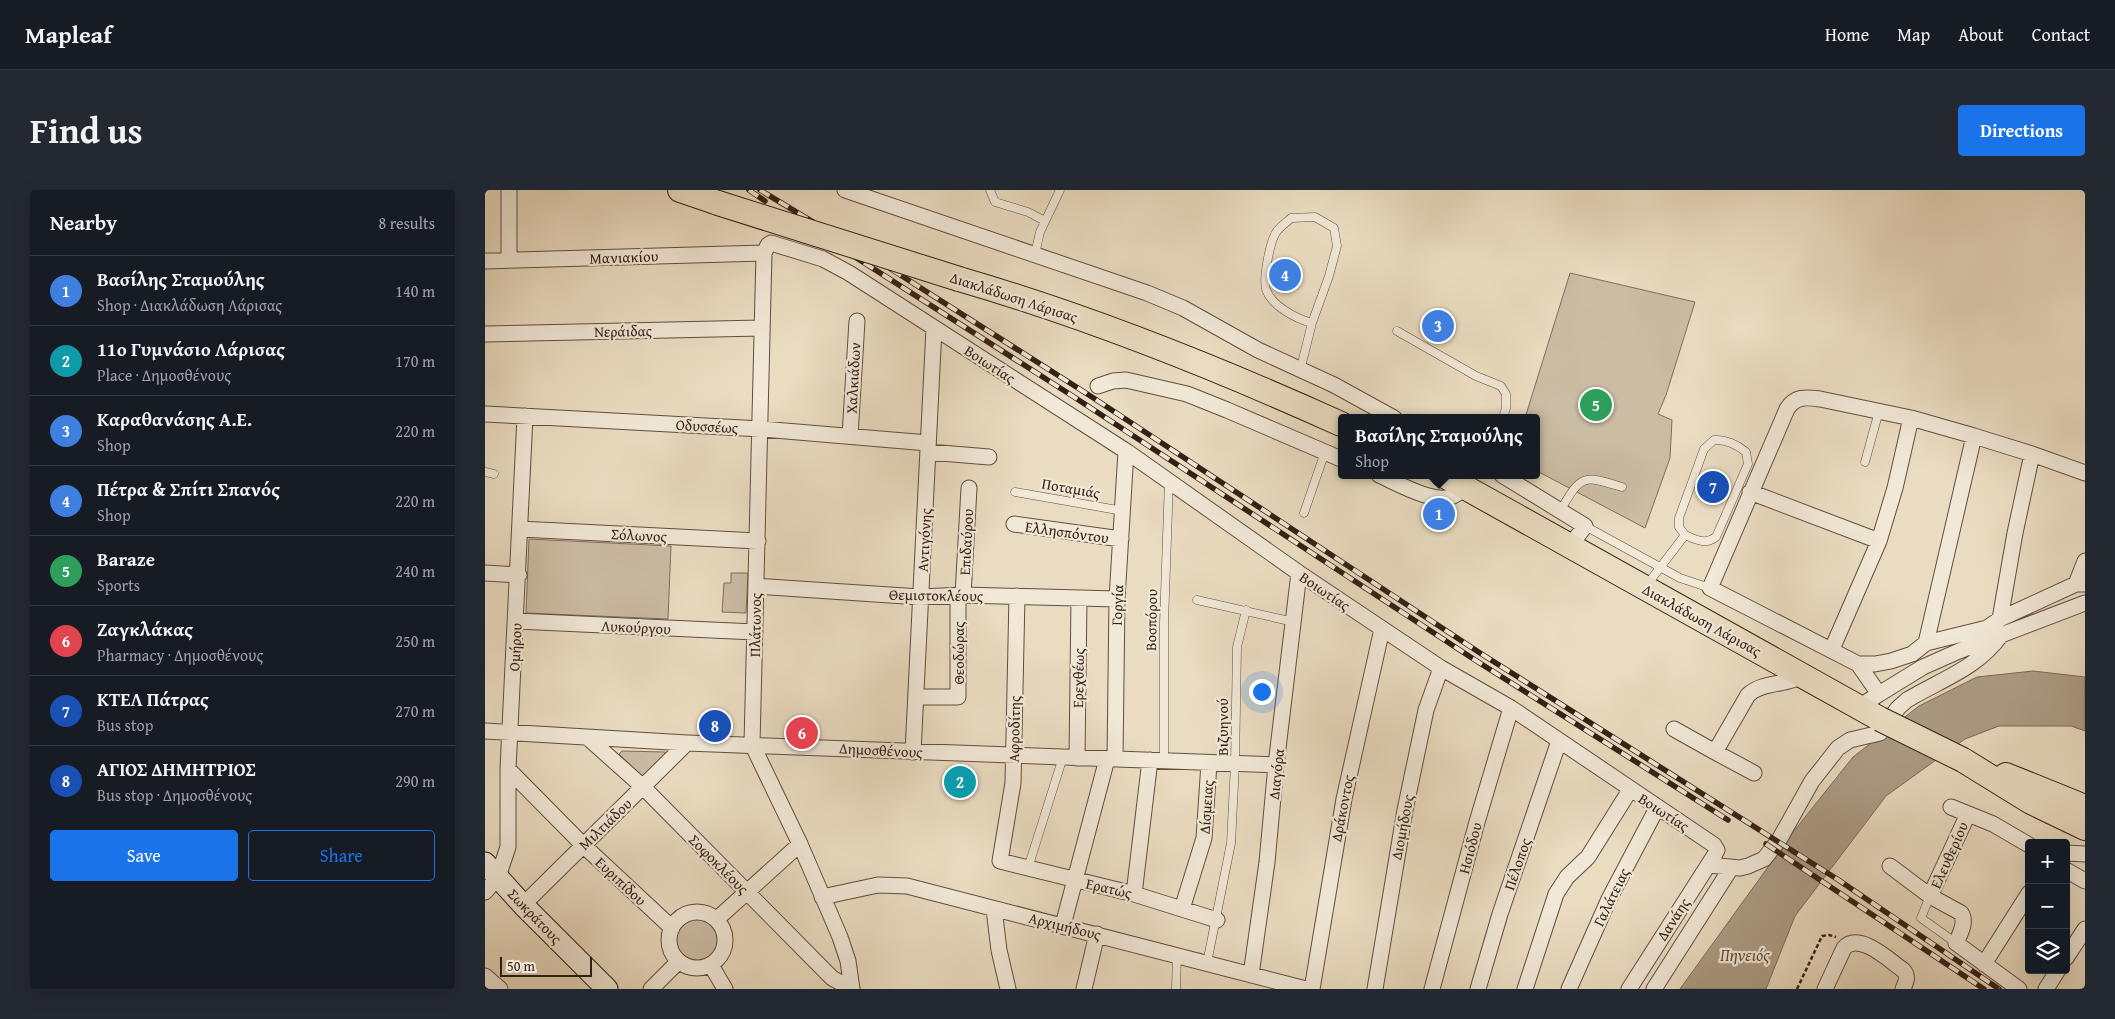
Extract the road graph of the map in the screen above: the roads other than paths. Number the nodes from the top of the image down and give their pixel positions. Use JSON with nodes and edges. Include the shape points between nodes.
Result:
{"nodes":[{"id":1,"x":509,"y":190,"type":"edge"},
{"id":2,"x":680,"y":190,"type":"edge"},
{"id":3,"x":845,"y":190,"type":"edge"},
{"id":4,"x":990,"y":190,"type":"edge"},
{"id":5,"x":1060,"y":190,"type":"edge"},
{"id":6,"x":1045,"y":221,"type":"junction"},
{"id":7,"x":768,"y":248,"type":"junction"},
{"id":8,"x":1035,"y":254,"type":"junction"},
{"id":9,"x":485,"y":260,"type":"edge"},
{"id":10,"x":509,"y":260,"type":"junction"},
{"id":11,"x":857,"y":321,"type":"dead end"},
{"id":12,"x":1312,"y":323,"type":"junction"},
{"id":13,"x":761,"y":328,"type":"junction"},
{"id":14,"x":934,"y":328,"type":"junction"},
{"id":15,"x":1397,"y":331,"type":"dead end"},
{"id":16,"x":485,"y":334,"type":"edge"},
{"id":17,"x":1300,"y":371,"type":"junction"},
{"id":18,"x":1099,"y":386,"type":"dead end"},
{"id":19,"x":1879,"y":411,"type":"junction"},
{"id":20,"x":485,"y":414,"type":"edge"},
{"id":21,"x":1387,"y":414,"type":"edge"},
{"id":22,"x":1504,"y":414,"type":"edge"},
{"id":23,"x":525,"y":416,"type":"junction"},
{"id":24,"x":1911,"y":418,"type":"junction"},
{"id":25,"x":1338,"y":423,"type":"edge"},
{"id":26,"x":761,"y":429,"type":"junction"},
{"id":27,"x":850,"y":436,"type":"junction"},
{"id":28,"x":1974,"y":436,"type":"junction"},
{"id":29,"x":928,"y":447,"type":"junction"},
{"id":30,"x":1126,"y":451,"type":"junction"},
{"id":31,"x":1325,"y":452,"type":"junction"},
{"id":32,"x":2032,"y":454,"type":"junction"},
{"id":33,"x":989,"y":457,"type":"dead end"},
{"id":34,"x":1338,"y":458,"type":"edge"},
{"id":35,"x":1865,"y":462,"type":"dead end"},
{"id":36,"x":485,"y":472,"type":"edge"},
{"id":37,"x":2085,"y":473,"type":"edge"},
{"id":38,"x":494,"y":474,"type":"dead end"},
{"id":39,"x":1388,"y":479,"type":"edge"},
{"id":40,"x":1451,"y":479,"type":"edge"},
{"id":41,"x":1509,"y":479,"type":"edge"},
{"id":42,"x":1169,"y":480,"type":"junction"},
{"id":43,"x":1466,"y":487,"type":"junction"},
{"id":44,"x":1622,"y":487,"type":"dead end"},
{"id":45,"x":969,"y":488,"type":"dead end"},
{"id":46,"x":1015,"y":492,"type":"dead end"},
{"id":47,"x":1750,"y":492,"type":"junction"},
{"id":48,"x":1560,"y":510,"type":"junction"},
{"id":49,"x":1123,"y":511,"type":"junction"},
{"id":50,"x":1304,"y":513,"type":"dead end"},
{"id":51,"x":1014,"y":524,"type":"dead end"},
{"id":52,"x":1585,"y":526,"type":"junction"},
{"id":53,"x":520,"y":529,"type":"junction"},
{"id":54,"x":1685,"y":535,"type":"junction"},
{"id":55,"x":1121,"y":539,"type":"junction"},
{"id":56,"x":758,"y":541,"type":"junction"},
{"id":57,"x":1879,"y":541,"type":"junction"},
{"id":58,"x":1571,"y":545,"type":"junction"},
{"id":59,"x":2085,"y":561,"type":"edge"},
{"id":60,"x":1660,"y":567,"type":"junction"},
{"id":61,"x":485,"y":573,"type":"edge"},
{"id":62,"x":1299,"y":573,"type":"junction"},
{"id":63,"x":519,"y":575,"type":"junction"},
{"id":64,"x":2081,"y":584,"type":"edge"},
{"id":65,"x":756,"y":586,"type":"junction"},
{"id":66,"x":1645,"y":588,"type":"junction"},
{"id":67,"x":1710,"y":588,"type":"junction"},
{"id":68,"x":961,"y":596,"type":"junction"},
{"id":69,"x":1017,"y":596,"type":"junction"},
{"id":70,"x":920,"y":597,"type":"junction"},
{"id":71,"x":1079,"y":598,"type":"junction"},
{"id":72,"x":1117,"y":599,"type":"junction"},
{"id":73,"x":1197,"y":600,"type":"dead end"},
{"id":74,"x":2085,"y":603,"type":"edge"},
{"id":75,"x":1246,"y":610,"type":"junction"},
{"id":76,"x":2000,"y":619,"type":"junction"},
{"id":77,"x":516,"y":621,"type":"junction"},
{"id":78,"x":1294,"y":622,"type":"junction"},
{"id":79,"x":1382,"y":629,"type":"junction"},
{"id":80,"x":755,"y":632,"type":"junction"},
{"id":81,"x":2001,"y":635,"type":"junction"},
{"id":82,"x":1927,"y":644,"type":"junction"},
{"id":83,"x":1833,"y":649,"type":"junction"},
{"id":84,"x":1858,"y":664,"type":"junction"},
{"id":85,"x":1441,"y":668,"type":"junction"},
{"id":86,"x":1802,"y":676,"type":"junction"},
{"id":87,"x":1879,"y":694,"type":"junction"},
{"id":88,"x":915,"y":697,"type":"junction"},
{"id":89,"x":1859,"y":707,"type":"junction"},
{"id":90,"x":1511,"y":708,"type":"junction"},
{"id":91,"x":1674,"y":729,"type":"dead end"},
{"id":92,"x":485,"y":731,"type":"edge"},
{"id":93,"x":510,"y":733,"type":"junction"},
{"id":94,"x":587,"y":737,"type":"junction"},
{"id":95,"x":1559,"y":741,"type":"junction"},
{"id":96,"x":687,"y":743,"type":"junction"},
{"id":97,"x":752,"y":744,"type":"junction"},
{"id":98,"x":913,"y":752,"type":"junction"},
{"id":99,"x":1715,"y":752,"type":"junction"},
{"id":100,"x":1015,"y":756,"type":"junction"},
{"id":101,"x":1070,"y":758,"type":"junction"},
{"id":102,"x":1111,"y":759,"type":"junction"},
{"id":103,"x":1963,"y":760,"type":"junction"},
{"id":104,"x":1157,"y":761,"type":"junction"},
{"id":105,"x":1209,"y":762,"type":"junction"},
{"id":106,"x":1235,"y":764,"type":"junction"},
{"id":107,"x":1276,"y":765,"type":"junction"},
{"id":108,"x":508,"y":769,"type":"junction"},
{"id":109,"x":1754,"y":773,"type":"dead end"},
{"id":110,"x":643,"y":787,"type":"junction"},
{"id":111,"x":1630,"y":790,"type":"junction"},
{"id":112,"x":1951,"y":807,"type":"dead end"},
{"id":113,"x":2085,"y":807,"type":"edge"},
{"id":114,"x":1657,"y":808,"type":"junction"},
{"id":115,"x":1968,"y":814,"type":"junction"},
{"id":116,"x":2085,"y":828,"type":"edge"},
{"id":117,"x":2025,"y":843,"type":"edge"},
{"id":118,"x":800,"y":844,"type":"junction"},
{"id":119,"x":583,"y":845,"type":"junction"},
{"id":120,"x":1717,"y":850,"type":"joint"},
{"id":121,"x":2070,"y":853,"type":"edge"},
{"id":122,"x":2085,"y":854,"type":"edge"},
{"id":123,"x":1000,"y":861,"type":"joint"},
{"id":124,"x":1709,"y":864,"type":"junction"},
{"id":125,"x":1890,"y":866,"type":"dead end"},
{"id":126,"x":1028,"y":868,"type":"junction"},
{"id":127,"x":1731,"y":868,"type":"junction"},
{"id":128,"x":2070,"y":872,"type":"edge"},
{"id":129,"x":489,"y":877,"type":"edge"},
{"id":130,"x":1075,"y":880,"type":"junction"},
{"id":131,"x":2085,"y":881,"type":"edge"},
{"id":132,"x":747,"y":891,"type":"junction"},
{"id":133,"x":1134,"y":894,"type":"junction"},
{"id":134,"x":1930,"y":896,"type":"junction"},
{"id":135,"x":822,"y":897,"type":"junction"},
{"id":136,"x":2025,"y":899,"type":"edge"},
{"id":137,"x":523,"y":905,"type":"junction"},
{"id":138,"x":993,"y":909,"type":"junction"},
{"id":139,"x":1182,"y":909,"type":"junction"},
{"id":140,"x":717,"y":919,"type":"junction"},
{"id":141,"x":1217,"y":920,"type":"junction"},
{"id":142,"x":1063,"y":926,"type":"junction"},
{"id":143,"x":672,"y":928,"type":"junction"},
{"id":144,"x":2085,"y":929,"type":"edge"},
{"id":145,"x":1097,"y":934,"type":"junction"},
{"id":146,"x":1956,"y":943,"type":"junction"},
{"id":147,"x":2070,"y":952,"type":"edge"},
{"id":148,"x":1177,"y":955,"type":"junction"},
{"id":149,"x":678,"y":962,"type":"junction"},
{"id":150,"x":1207,"y":963,"type":"junction"},
{"id":151,"x":1984,"y":964,"type":"junction"},
{"id":152,"x":711,"y":965,"type":"junction"},
{"id":153,"x":1251,"y":974,"type":"junction"},
{"id":154,"x":2056,"y":974,"type":"edge"},
{"id":155,"x":485,"y":976,"type":"edge"},
{"id":156,"x":1905,"y":985,"type":"edge"},
{"id":157,"x":1291,"y":987,"type":"edge"},
{"id":158,"x":1010,"y":988,"type":"edge"},
{"id":159,"x":500,"y":989,"type":"edge"},
{"id":160,"x":607,"y":989,"type":"edge"},
{"id":161,"x":651,"y":989,"type":"edge"},
{"id":162,"x":725,"y":989,"type":"edge"},
{"id":163,"x":852,"y":989,"type":"edge"},
{"id":164,"x":1084,"y":989,"type":"edge"},
{"id":165,"x":1176,"y":989,"type":"edge"},
{"id":166,"x":1306,"y":989,"type":"edge"},
{"id":167,"x":1312,"y":989,"type":"edge"},
{"id":168,"x":1375,"y":989,"type":"edge"},
{"id":169,"x":1432,"y":989,"type":"edge"},
{"id":170,"x":1478,"y":989,"type":"edge"},
{"id":171,"x":1525,"y":989,"type":"edge"},
{"id":172,"x":1569,"y":989,"type":"edge"},
{"id":173,"x":1629,"y":989,"type":"edge"},
{"id":174,"x":1655,"y":989,"type":"edge"},
{"id":175,"x":1825,"y":989,"type":"edge"},
{"id":176,"x":2019,"y":989,"type":"edge"},
{"id":177,"x":2046,"y":989,"type":"edge"}],
"edges":[{"from":1,"to":10,"type":"street"},
{"from":2,"to":25,"type":"main road","name":"Διακλάδωση Λάρισας","bridge":true,"via":[[1052,308],[1145,342]]},
{"from":3,"to":8,"type":"street"},
{"from":4,"to":6,"type":"lane","via":[[995,202]]},
{"from":5,"to":6,"type":"lane"},
{"from":6,"to":8,"type":"lane"},
{"from":7,"to":10,"type":"street","name":"Μανιακίου"},
{"from":7,"to":13,"type":"street","name":"Πλάτωνος"},
{"from":7,"to":14,"type":"street","name":"Μανιακίου","via":[[807,254],[837,265]]},
{"from":8,"to":17,"type":"street","via":[[1183,308]]},
{"from":9,"to":10,"type":"street","name":"Μανιακίου"},
{"from":11,"to":27,"type":"street","name":"Χαλκιάδων"},
{"from":12,"to":12,"type":"lane","via":[[1337,246],[1334,228],[1315,217],[1291,218],[1276,233],[1266,266],[1266,289],[1277,304],[1296,318]]},
{"from":12,"to":17,"type":"lane"},
{"from":13,"to":16,"type":"street","name":"Νεράιδας"},
{"from":13,"to":26,"type":"street","name":"Πλάτωνος"},
{"from":14,"to":29,"type":"street","name":"Αντιγόνης"},
{"from":14,"to":30,"type":"street","name":"Βοιωτίας"},
{"from":15,"to":22,"type":"lane","via":[[1476,376],[1501,386],[1506,394]]},
{"from":17,"to":21,"type":"street","via":[[1334,385]]},
{"from":18,"to":31,"type":"street","via":[[1125,380],[1187,394]]},
{"from":19,"to":24,"type":"street"},
{"from":19,"to":35,"type":"lane"},
{"from":19,"to":47,"type":"street","via":[[1813,398],[1793,401]]},
{"from":20,"to":23,"type":"street","name":"Οδυσσέως"},
{"from":23,"to":26,"type":"street","name":"Οδυσσέως"},
{"from":23,"to":53,"type":"street","name":"Ομήρου"},
{"from":24,"to":28,"type":"street"},
{"from":24,"to":57,"type":"street"},
{"from":26,"to":27,"type":"street","name":"Οδυσσέως"},
{"from":26,"to":56,"type":"street","name":"Πλάτωνος"},
{"from":27,"to":29,"type":"street","name":"Οδυσσέως"},
{"from":28,"to":32,"type":"street"},
{"from":28,"to":82,"type":"street"},
{"from":29,"to":33,"type":"street","name":"Οδυσσέως"},
{"from":29,"to":70,"type":"street","name":"Αντιγόνης"},
{"from":30,"to":42,"type":"street","name":"Βοιωτίας"},
{"from":30,"to":49,"type":"street","name":"Γοργία"},
{"from":31,"to":34,"type":"street"},
{"from":31,"to":50,"type":"lane"},
{"from":32,"to":37,"type":"street"},
{"from":32,"to":76,"type":"street"},
{"from":36,"to":38,"type":"lane"},
{"from":39,"to":43,"type":"street","via":[[1428,496],[1444,499],[1453,497]]},
{"from":40,"to":43,"type":"main road","name":"Διακλάδωση Λάρισας"},
{"from":41,"to":48,"type":"street"},
{"from":42,"to":62,"type":"street","name":"Βοιωτίας"},
{"from":42,"to":104,"type":"lane","name":"Βοσπόρου"},
{"from":43,"to":58,"type":"main road","name":"Διακλάδωση Λάρισας"},
{"from":44,"to":48,"type":"lane","via":[[1593,479],[1584,480],[1572,490]]},
{"from":45,"to":68,"type":"street","name":"Επιδαύρου"},
{"from":46,"to":49,"type":"lane","name":"Ποταμιάς"},
{"from":47,"to":57,"type":"street"},
{"from":47,"to":67,"type":"street"},
{"from":48,"to":52,"type":"street"},
{"from":49,"to":55,"type":"street","name":"Γοργία"},
{"from":51,"to":55,"type":"street","name":"Ελλησπόντου"},
{"from":52,"to":58,"type":"street"},
{"from":52,"to":60,"type":"lane"},
{"from":53,"to":56,"type":"street","name":"Σόλωνος"},
{"from":53,"to":63,"type":"street","name":"Ομήρου"},
{"from":54,"to":54,"type":"lane","via":[[1679,527],[1679,518],[1704,449],[1714,440],[1741,447],[1746,452],[1748,464],[1716,537],[1702,542]]},
{"from":54,"to":60,"type":"lane"},
{"from":55,"to":72,"type":"street","name":"Γοργία"},
{"from":56,"to":65,"type":"street","name":"Πλάτωνος"},
{"from":57,"to":83,"type":"street"},
{"from":58,"to":66,"type":"main road","name":"Διακλάδωση Λάρισας"},
{"from":59,"to":64,"type":"street"},
{"from":60,"to":66,"type":"lane"},
{"from":60,"to":67,"type":"lane","via":[[1690,583]]},
{"from":61,"to":63,"type":"street"},
{"from":62,"to":78,"type":"street","name":"Διαγόρα"},
{"from":62,"to":79,"type":"street","name":"Βοιωτίας"},
{"from":63,"to":77,"type":"street","name":"Ομήρου"},
{"from":64,"to":76,"type":"street"},
{"from":65,"to":70,"type":"street","name":"Θεμιστοκλέους"},
{"from":65,"to":80,"type":"street","name":"Πλάτωνος"},
{"from":66,"to":86,"type":"main road","name":"Διακλάδωση Λάρισας"},
{"from":67,"to":83,"type":"street"},
{"from":68,"to":69,"type":"street","name":"Θεμιστοκλέους"},
{"from":68,"to":70,"type":"street","name":"Θεμιστοκλέους"},
{"from":68,"to":88,"type":"street","name":"Θεοδώρας","via":[[958,697]]},
{"from":69,"to":71,"type":"street","name":"Θεμιστοκλέους"},
{"from":69,"to":100,"type":"street","name":"Αφροδίτης"},
{"from":70,"to":88,"type":"street","name":"Αντιγόνης"},
{"from":71,"to":72,"type":"street","name":"Θεμιστοκλέους"},
{"from":71,"to":101,"type":"street","name":"Ερεχθέως"},
{"from":72,"to":102,"type":"street","name":"Γοργία"},
{"from":73,"to":75,"type":"lane"},
{"from":74,"to":81,"type":"street"},
{"from":75,"to":78,"type":"lane"},
{"from":75,"to":106,"type":"lane","name":"Βιζυηνού","via":[[1237,647]]},
{"from":76,"to":82,"type":"street","via":[[1977,632]]},
{"from":77,"to":80,"type":"street","name":"Λυκούργου"},
{"from":77,"to":93,"type":"street","name":"Ομήρου"},
{"from":78,"to":107,"type":"street","name":"Διαγόρα"},
{"from":79,"to":85,"type":"street","name":"Βοιωτίας"},
{"from":79,"to":167,"type":"street","name":"Δράκοντος","via":[[1344,799]]},
{"from":80,"to":97,"type":"street","name":"Πλάτωνος"},
{"from":81,"to":87,"type":"street","via":[[1923,667]]},
{"from":81,"to":127,"type":"street","via":[[1991,649],[1972,663],[1907,700],[1880,734],[1850,740],[1838,748],[1812,781],[1779,840],[1764,859],[1748,866]]},
{"from":82,"to":84,"type":"street","via":[[1900,658]]},
{"from":83,"to":84,"type":"street"},
{"from":84,"to":87,"type":"street"},
{"from":85,"to":90,"type":"street","name":"Βοιωτίας"},
{"from":85,"to":168,"type":"street","name":"Διομήδους","via":[[1427,710],[1407,801]]},
{"from":86,"to":89,"type":"main road","name":"Διακλάδωση Λάρισας"},
{"from":86,"to":99,"type":"street","via":[[1787,683],[1753,690]]},
{"from":87,"to":89,"type":"street"},
{"from":88,"to":98,"type":"street","name":"Αντιγόνης"},
{"from":89,"to":103,"type":"main road","name":"Διακλάδωση Λάρισας","bridge":true},
{"from":90,"to":95,"type":"street","name":"Βοιωτίας"},
{"from":90,"to":169,"type":"street","name":"Ησιόδου"},
{"from":91,"to":99,"type":"street"},
{"from":92,"to":93,"type":"street","name":"Δημοσθένους"},
{"from":93,"to":94,"type":"street","name":"Δημοσθένους"},
{"from":93,"to":108,"type":"street","name":"Ομήρου"},
{"from":94,"to":96,"type":"street","name":"Δημοσθένους"},
{"from":94,"to":110,"type":"street","name":"Σοφοκλέους"},
{"from":95,"to":111,"type":"street","name":"Βοιωτίας"},
{"from":95,"to":170,"type":"street","name":"Πέλοπος"},
{"from":96,"to":97,"type":"street","name":"Δημοσθένους"},
{"from":96,"to":110,"type":"street","name":"Μιλτιάδου"},
{"from":97,"to":98,"type":"street","name":"Δημοσθένους"},
{"from":97,"to":118,"type":"street","name":"Πλάτωνος"},
{"from":98,"to":100,"type":"street","name":"Δημοσθένους"},
{"from":99,"to":109,"type":"street"},
{"from":100,"to":101,"type":"street","name":"Δημοσθένους"},
{"from":100,"to":123,"type":"street","name":"Αφροδίτης","via":[[1011,803]]},
{"from":101,"to":102,"type":"street","name":"Δημοσθένους"},
{"from":101,"to":126,"type":"lane","name":"Ερεχθέως"},
{"from":102,"to":104,"type":"street","name":"Δημοσθένους"},
{"from":102,"to":130,"type":"street","name":"Γοργία"},
{"from":103,"to":113,"type":"main road","name":"Διακλάδωση Λάρισας"},
{"from":103,"to":116,"type":"main road","name":"Διακλάδωση Λάρισας","via":[[2031,802]]},
{"from":104,"to":105,"type":"street","name":"Δημοσθένους"},
{"from":104,"to":133,"type":"street"},
{"from":105,"to":106,"type":"street","name":"Δημοσθένους"},
{"from":105,"to":139,"type":"street","name":"Δίσμειας","via":[[1204,838]]},
{"from":106,"to":107,"type":"street","name":"Δημοσθένους"},
{"from":106,"to":141,"type":"lane","name":"Βιζυηνού","via":[[1231,843]]},
{"from":107,"to":153,"type":"street","name":"Διαγόρα","via":[[1267,862]]},
{"from":108,"to":119,"type":"street","name":"Ευριπίδου"},
{"from":108,"to":129,"type":"street","name":"Ομήρου","via":[[508,847]]},
{"from":110,"to":119,"type":"street","name":"Μιλτιάδου"},
{"from":110,"to":132,"type":"street","name":"Σοφοκλέους"},
{"from":111,"to":114,"type":"street","name":"Βοιωτίας"},
{"from":111,"to":171,"type":"street","via":[[1588,857],[1567,877],[1556,894]]},
{"from":112,"to":115,"type":"street"},
{"from":114,"to":120,"type":"street","name":"Βοιωτίας","via":[[1713,844]]},
{"from":114,"to":172,"type":"street","name":"Γαλάτειας","via":[[1609,899]]},
{"from":115,"to":117,"type":"street"},
{"from":115,"to":134,"type":"street","name":"Ελευθερίου"},
{"from":118,"to":132,"type":"street"},
{"from":118,"to":135,"type":"street","name":"Πλάτωνος"},
{"from":119,"to":137,"type":"street","name":"Μιλτιάδου"},
{"from":119,"to":143,"type":"street","name":"Ευριπίδου"},
{"from":120,"to":124,"type":"street","name":"Δανάης"},
{"from":121,"to":122,"type":"street"},
{"from":123,"to":126,"type":"street","name":"Ερατώς"},
{"from":124,"to":127,"type":"street"},
{"from":124,"to":173,"type":"street","name":"Δανάης"},
{"from":125,"to":134,"type":"street","name":"Ελευθερίου"},
{"from":126,"to":130,"type":"street","name":"Ερατώς"},
{"from":127,"to":174,"type":"street"},
{"from":128,"to":131,"type":"street"},
{"from":129,"to":137,"type":"main road","name":"Σωκράτους"},
{"from":130,"to":133,"type":"street","name":"Ερατώς"},
{"from":130,"to":142,"type":"street","name":"Γοργία"},
{"from":132,"to":140,"type":"street"},
{"from":132,"to":163,"type":"street","name":"Σοφοκλέους","via":[[836,982]]},
{"from":133,"to":139,"type":"street","name":"Ερατώς"},
{"from":134,"to":146,"type":"street","name":"Ελευθερίου","via":[[1961,913],[1963,917]]},
{"from":134,"to":146,"type":"lane","via":[[1921,918]]},
{"from":135,"to":138,"type":"street","name":"Αρχιμήδους","via":[[879,885],[899,885]]},
{"from":135,"to":163,"type":"street","name":"Πλάτωνος","via":[[845,952]]},
{"from":136,"to":151,"type":"street"},
{"from":137,"to":160,"type":"main road","name":"Σωκράτους"},
{"from":138,"to":142,"type":"street","name":"Αρχιμήδους"},
{"from":138,"to":158,"type":"street","via":[[999,950]]},
{"from":139,"to":141,"type":"street","name":"Ερατώς"},
{"from":140,"to":143,"type":"street","via":[[699,912],[689,913]]},
{"from":140,"to":152,"type":"street","via":[[726,940],[722,955]]},
{"from":141,"to":150,"type":"lane","name":"Βιζυηνού"},
{"from":142,"to":145,"type":"street","name":"Αρχιμήδους"},
{"from":143,"to":149,"type":"street","via":[[670,948]]},
{"from":144,"to":147,"type":"street"},
{"from":145,"to":148,"type":"street","name":"Αρχιμήδους"},
{"from":145,"to":164,"type":"street"},
{"from":146,"to":151,"type":"street"},
{"from":148,"to":150,"type":"street","name":"Αρχιμήδους"},
{"from":148,"to":165,"type":"lane"},
{"from":149,"to":152,"type":"street","via":[[693,969]]},
{"from":149,"to":161,"type":"street"},
{"from":150,"to":153,"type":"street","name":"Αρχιμήδους"},
{"from":151,"to":176,"type":"street"},
{"from":152,"to":162,"type":"street"},
{"from":153,"to":157,"type":"street","name":"Αρχιμήδους"},
{"from":154,"to":177,"type":"street"},
{"from":155,"to":159,"type":"street"},
{"from":156,"to":175,"type":"street","via":[[1903,970],[1870,947],[1853,943],[1839,959]]},
{"from":157,"to":166,"type":"street","name":"Αρχιμήδους"}]}
